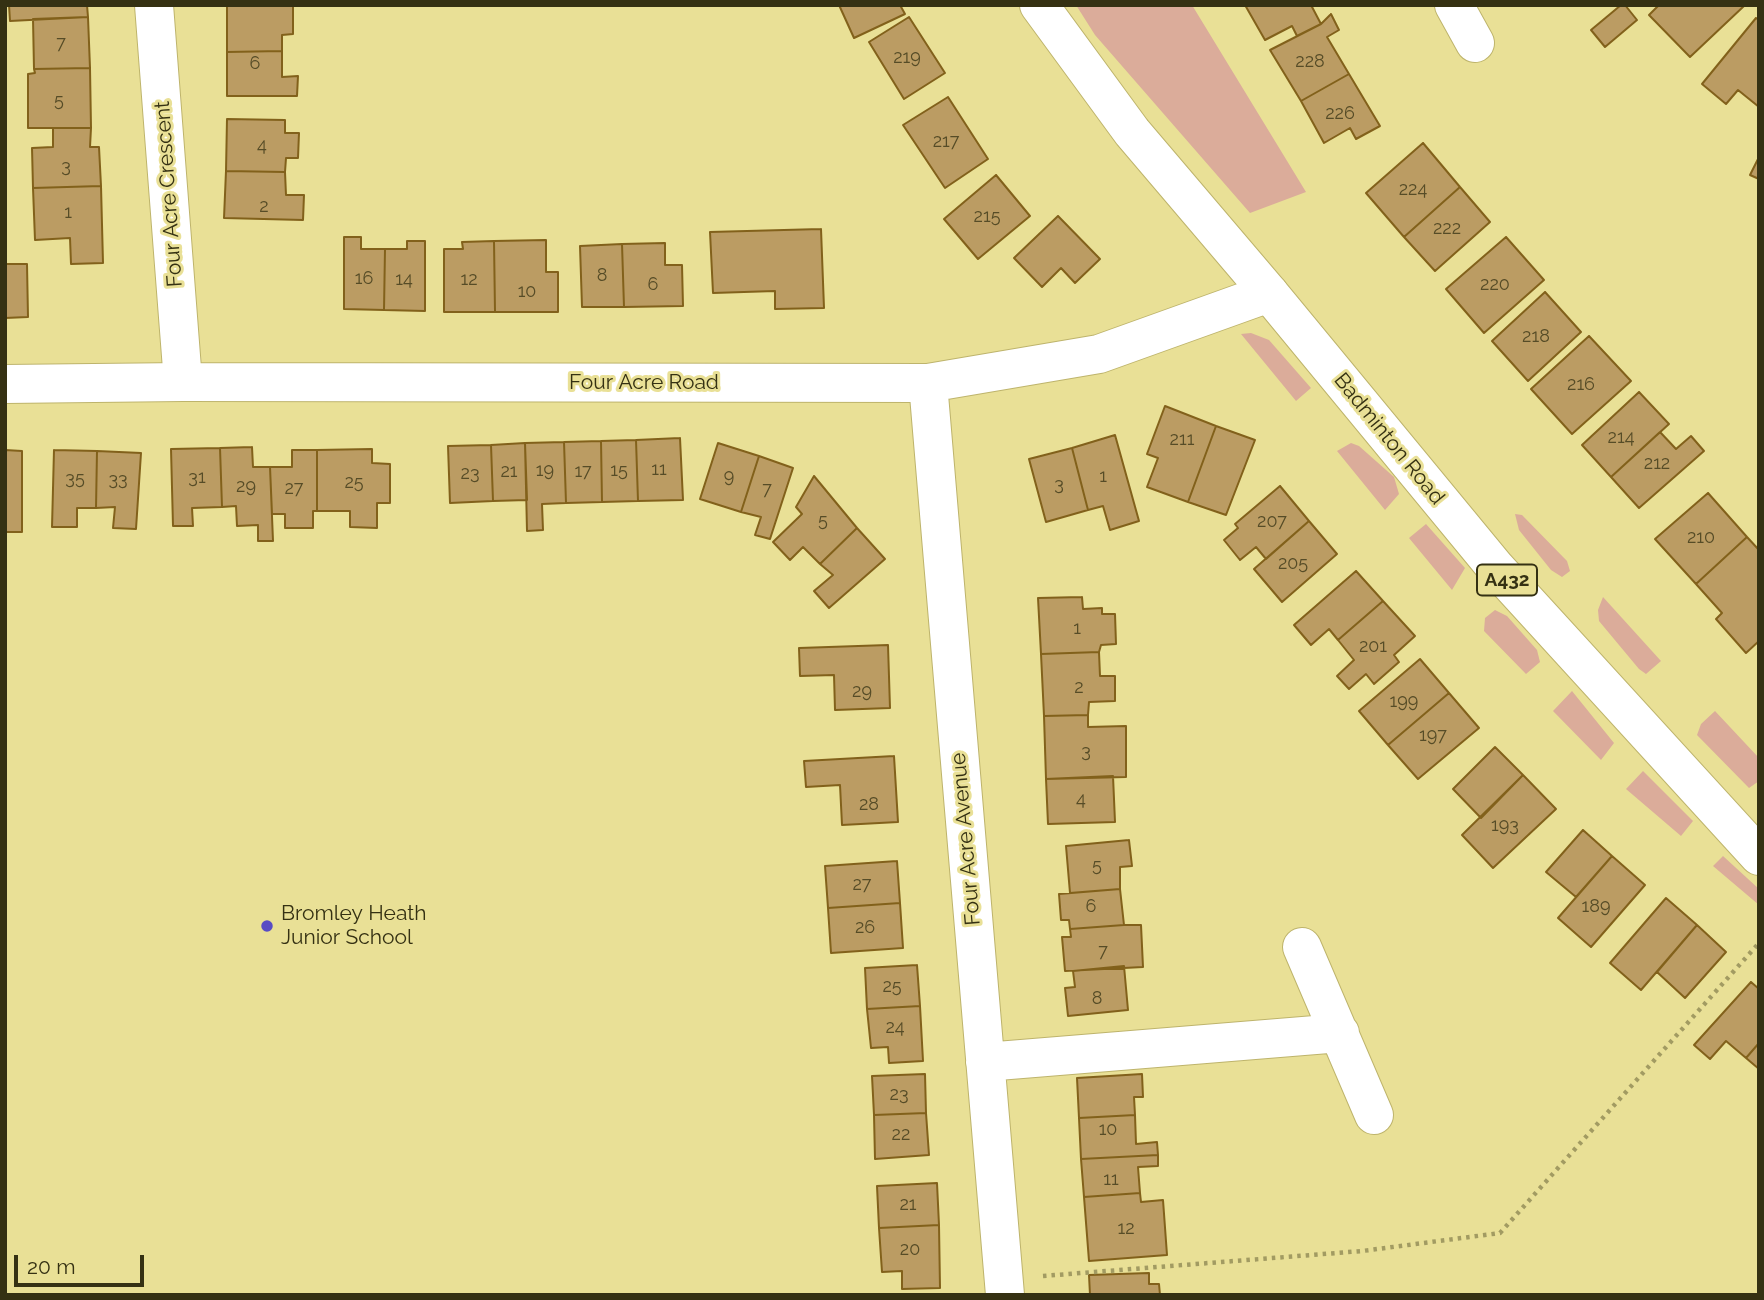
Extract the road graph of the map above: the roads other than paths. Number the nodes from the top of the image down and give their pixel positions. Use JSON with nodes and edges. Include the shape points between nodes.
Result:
{"nodes":[{"id":1,"x":154,"y":5,"type":"edge"},
{"id":2,"x":1039,"y":5,"type":"edge"},
{"id":3,"x":1454,"y":5,"type":"edge"},
{"id":4,"x":1475,"y":43,"type":"dead end"},
{"id":5,"x":1269,"y":293,"type":"junction"},
{"id":6,"x":183,"y":382,"type":"junction"},
{"id":7,"x":928,"y":383,"type":"junction"},
{"id":8,"x":5,"y":384,"type":"edge"},
{"id":9,"x":1759,"y":856,"type":"edge"},
{"id":10,"x":1302,"y":947,"type":"dead end"},
{"id":11,"x":1340,"y":1033,"type":"junction"},
{"id":12,"x":985,"y":1062,"type":"junction"},
{"id":13,"x":1374,"y":1115,"type":"dead end"},
{"id":14,"x":1005,"y":1287,"type":"edge"}],
"edges":[{"from":1,"to":6,"type":"street","name":"Four Acre Crescent"},
{"from":2,"to":5,"type":"street","name":"Badminton Road","number":"A432","via":[[1132,132]]},
{"from":3,"to":4,"type":"street"},
{"from":5,"to":7,"type":"street","name":"Four Acre Road","via":[[1100,354]]},
{"from":5,"to":9,"type":"street","name":"Badminton Road","number":"A432","via":[[1495,567]]},
{"from":6,"to":7,"type":"street","name":"Four Acre Road"},
{"from":6,"to":8,"type":"street","name":"Four Acre Road"},
{"from":7,"to":12,"type":"street","name":"Four Acre Avenue"},
{"from":10,"to":11,"type":"street"},
{"from":11,"to":12,"type":"street"},
{"from":11,"to":13,"type":"street"},
{"from":12,"to":14,"type":"street","name":"Four Acre Avenue"}]}
